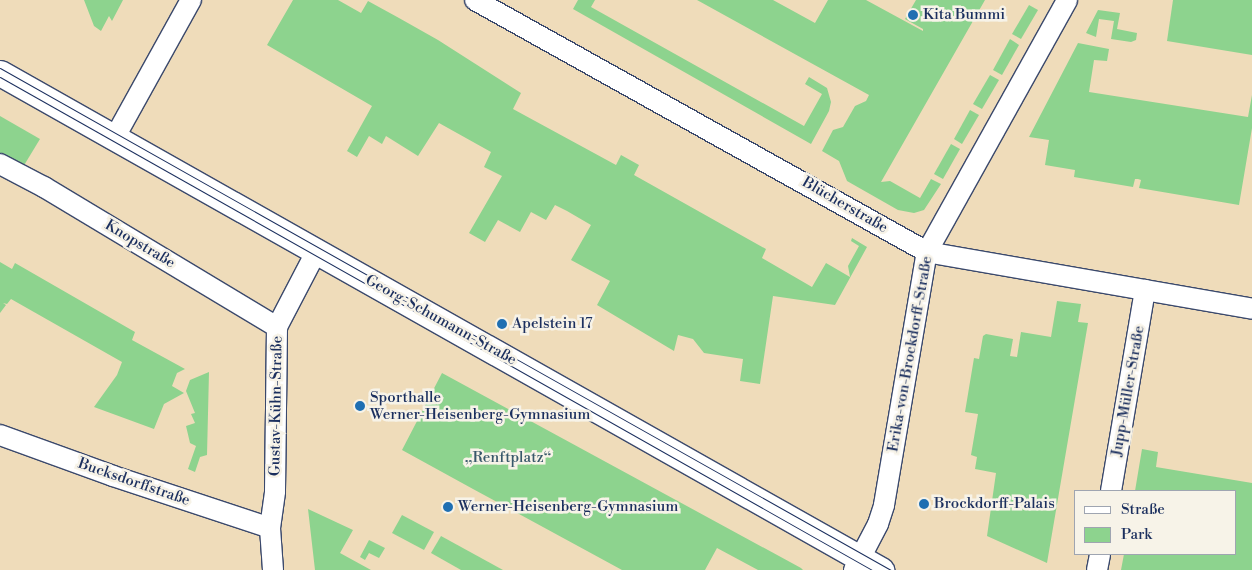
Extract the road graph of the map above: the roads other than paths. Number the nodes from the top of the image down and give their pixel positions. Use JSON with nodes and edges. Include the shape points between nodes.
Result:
{"nodes":[{"id":1,"x":191,"y":0,"type":"edge"},
{"id":2,"x":475,"y":0,"type":"edge"},
{"id":3,"x":1067,"y":0,"type":"edge"},
{"id":4,"x":0,"y":72,"type":"edge"},
{"id":5,"x":115,"y":137,"type":"junction"},
{"id":6,"x":0,"y":164,"type":"edge"},
{"id":7,"x":317,"y":250,"type":"junction"},
{"id":8,"x":926,"y":252,"type":"junction"},
{"id":9,"x":1145,"y":290,"type":"junction"},
{"id":10,"x":1252,"y":309,"type":"edge"},
{"id":11,"x":277,"y":327,"type":"junction"},
{"id":12,"x":0,"y":435,"type":"edge"},
{"id":13,"x":1110,"y":490,"type":"edge"},
{"id":14,"x":270,"y":528,"type":"junction"},
{"id":15,"x":1100,"y":555,"type":"edge"},
{"id":16,"x":865,"y":566,"type":"edge"},
{"id":17,"x":273,"y":570,"type":"edge"},
{"id":18,"x":1097,"y":570,"type":"edge"}],
"edges":[{"from":1,"to":5,"type":"street"},
{"from":2,"to":8,"type":"street","name":"Blücherstraße"},
{"from":3,"to":8,"type":"street","name":"Erika-von-Brockdorff-Straße"},
{"from":4,"to":5,"type":"main road","name":"Georg-Schumann-Straße"},
{"from":5,"to":7,"type":"main road","name":"Georg-Schumann-Straße"},
{"from":6,"to":11,"type":"street","name":"Knopstraße"},
{"from":7,"to":11,"type":"street","name":"Gustav-Kühn-Straße"},
{"from":7,"to":16,"type":"main road","name":"Georg-Schumann-Straße"},
{"from":8,"to":9,"type":"street","name":"Blücherstraße"},
{"from":8,"to":16,"type":"street","name":"Erika-von-Brockdorff-Straße","via":[[884,505]]},
{"from":9,"to":10,"type":"street","name":"Blücherstraße"},
{"from":9,"to":13,"type":"street","name":"Jupp-Müller-Straße"},
{"from":11,"to":14,"type":"street","name":"Gustav-Kühn-Straße","via":[[275,491]]},
{"from":12,"to":14,"type":"street","name":"Bucksdorffstraße"},
{"from":14,"to":17,"type":"street","name":"Gustav-Kühn-Straße"},
{"from":15,"to":18,"type":"street"}]}
